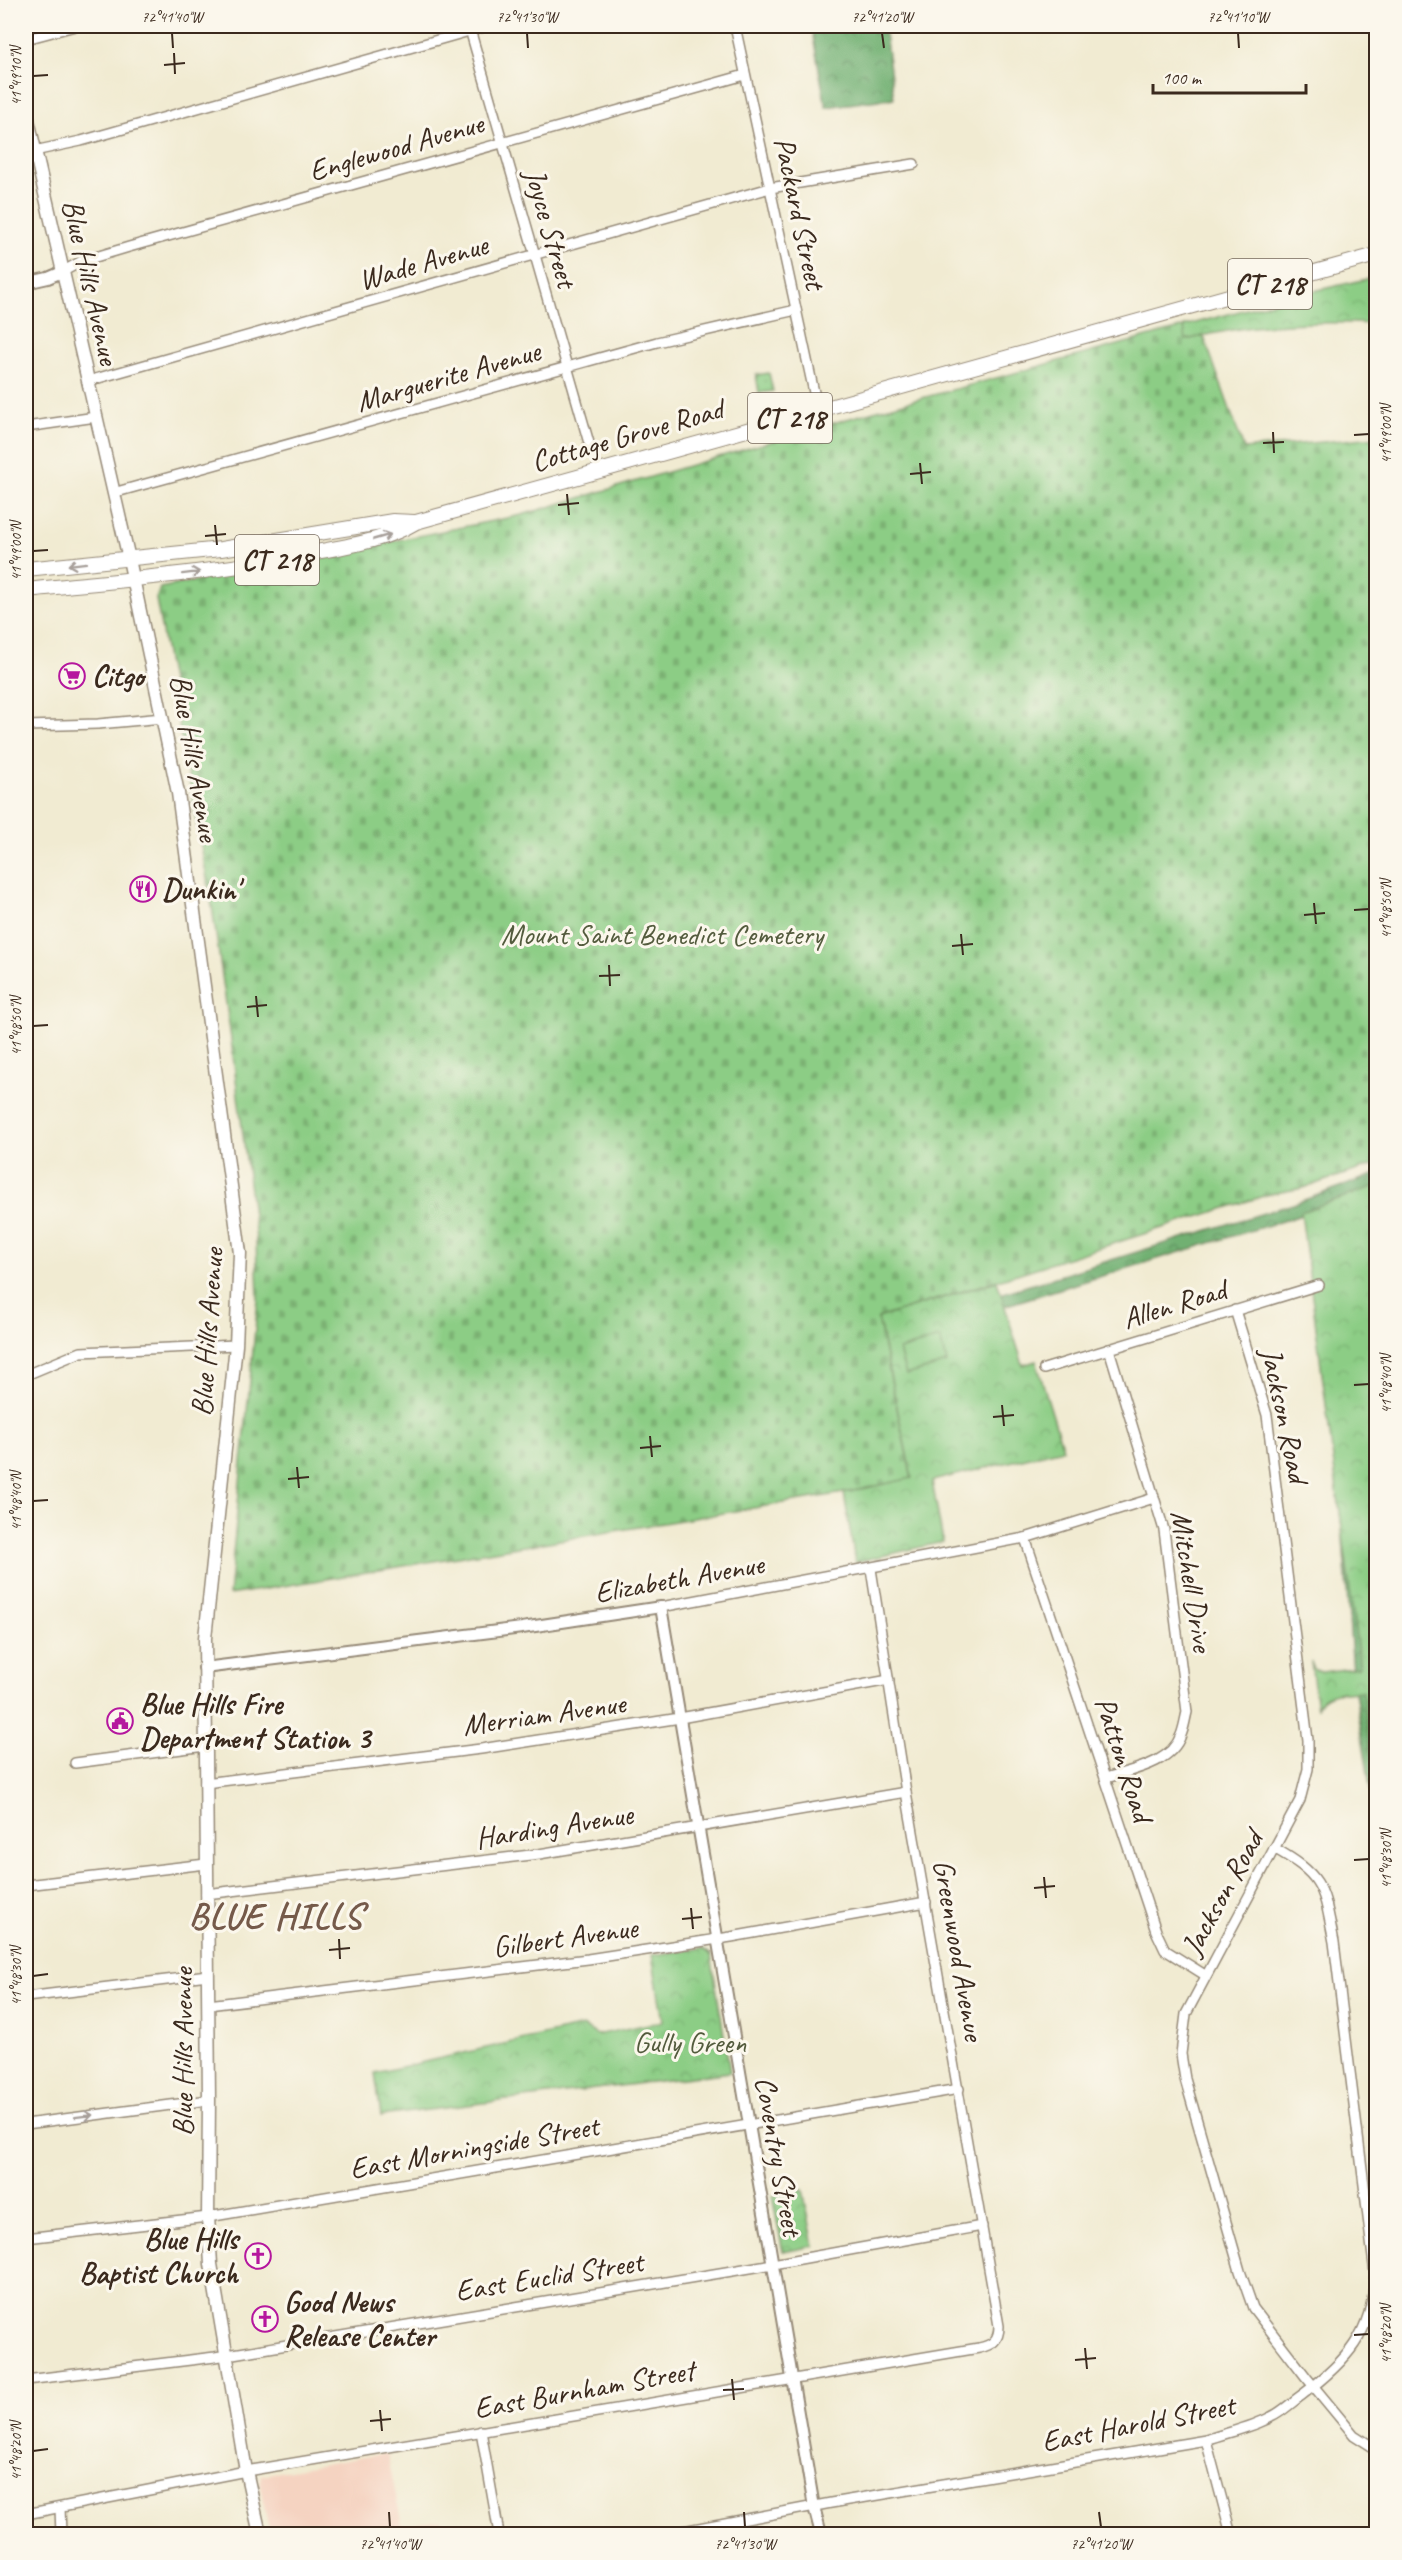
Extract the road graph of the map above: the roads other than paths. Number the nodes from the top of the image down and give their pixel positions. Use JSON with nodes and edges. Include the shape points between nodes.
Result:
{"nodes":[{"id":1,"x":75,"y":26,"type":"edge"},
{"id":2,"x":487,"y":26,"type":"edge"},
{"id":3,"x":735,"y":26,"type":"edge"},
{"id":4,"x":470,"y":28,"type":"edge"},
{"id":5,"x":26,"y":39,"type":"edge"},
{"id":6,"x":745,"y":75,"type":"junction"},
{"id":7,"x":26,"y":111,"type":"edge"},
{"id":8,"x":502,"y":143,"type":"junction"},
{"id":9,"x":34,"y":151,"type":"junction"},
{"id":10,"x":914,"y":164,"type":"dead end"},
{"id":11,"x":771,"y":188,"type":"junction"},
{"id":12,"x":534,"y":255,"type":"junction"},
{"id":13,"x":1377,"y":255,"type":"edge"},
{"id":14,"x":62,"y":272,"type":"junction"},
{"id":15,"x":26,"y":283,"type":"edge"},
{"id":16,"x":796,"y":310,"type":"junction"},
{"id":17,"x":566,"y":368,"type":"junction"},
{"id":18,"x":88,"y":381,"type":"junction"},
{"id":19,"x":818,"y":411,"type":"junction"},
{"id":20,"x":96,"y":417,"type":"junction"},
{"id":21,"x":26,"y":427,"type":"edge"},
{"id":22,"x":589,"y":443,"type":"dead end"},
{"id":23,"x":113,"y":493,"type":"junction"},
{"id":24,"x":416,"y":522,"type":"junction"},
{"id":25,"x":129,"y":559,"type":"junction"},
{"id":26,"x":26,"y":569,"type":"edge"},
{"id":27,"x":133,"y":579,"type":"junction"},
{"id":28,"x":26,"y":590,"type":"edge"},
{"id":29,"x":163,"y":718,"type":"junction"},
{"id":30,"x":26,"y":726,"type":"edge"},
{"id":31,"x":1320,"y":1285,"type":"dead end"},
{"id":32,"x":1235,"y":1310,"type":"junction"},
{"id":33,"x":236,"y":1345,"type":"junction"},
{"id":34,"x":1110,"y":1349,"type":"junction"},
{"id":35,"x":1044,"y":1369,"type":"dead end"},
{"id":36,"x":26,"y":1375,"type":"edge"},
{"id":37,"x":1154,"y":1498,"type":"junction"},
{"id":38,"x":1025,"y":1538,"type":"junction"},
{"id":39,"x":871,"y":1569,"type":"junction"},
{"id":40,"x":661,"y":1607,"type":"junction"},
{"id":41,"x":204,"y":1668,"type":"junction"},
{"id":42,"x":889,"y":1680,"type":"junction"},
{"id":43,"x":680,"y":1718,"type":"junction"},
{"id":44,"x":205,"y":1746,"type":"junction"},
{"id":45,"x":75,"y":1763,"type":"dead end"},
{"id":46,"x":1106,"y":1778,"type":"junction"},
{"id":47,"x":205,"y":1783,"type":"junction"},
{"id":48,"x":906,"y":1792,"type":"junction"},
{"id":49,"x":698,"y":1827,"type":"junction"},
{"id":50,"x":1274,"y":1848,"type":"junction"},
{"id":51,"x":206,"y":1864,"type":"junction"},
{"id":52,"x":26,"y":1885,"type":"edge"},
{"id":53,"x":206,"y":1894,"type":"junction"},
{"id":54,"x":926,"y":1902,"type":"junction"},
{"id":55,"x":717,"y":1939,"type":"junction"},
{"id":56,"x":208,"y":1975,"type":"junction"},
{"id":57,"x":1205,"y":1975,"type":"junction"},
{"id":58,"x":26,"y":1997,"type":"edge"},
{"id":59,"x":208,"y":2005,"type":"junction"},
{"id":60,"x":959,"y":2089,"type":"junction"},
{"id":61,"x":209,"y":2100,"type":"junction"},
{"id":62,"x":26,"y":2124,"type":"edge"},
{"id":63,"x":749,"y":2125,"type":"junction"},
{"id":64,"x":208,"y":2217,"type":"junction"},
{"id":65,"x":982,"y":2226,"type":"junction"},
{"id":66,"x":26,"y":2238,"type":"edge"},
{"id":67,"x":773,"y":2264,"type":"junction"},
{"id":68,"x":997,"y":2339,"type":"joint"},
{"id":69,"x":227,"y":2355,"type":"junction"},
{"id":70,"x":793,"y":2378,"type":"junction"},
{"id":71,"x":26,"y":2380,"type":"edge"},
{"id":72,"x":1314,"y":2386,"type":"junction"},
{"id":73,"x":481,"y":2431,"type":"junction"},
{"id":74,"x":1206,"y":2439,"type":"junction"},
{"id":75,"x":1377,"y":2449,"type":"edge"},
{"id":76,"x":246,"y":2471,"type":"junction"},
{"id":77,"x":814,"y":2507,"type":"junction"},
{"id":78,"x":60,"y":2508,"type":"junction"},
{"id":79,"x":26,"y":2514,"type":"edge"},
{"id":80,"x":61,"y":2535,"type":"edge"},
{"id":81,"x":260,"y":2535,"type":"edge"},
{"id":82,"x":499,"y":2535,"type":"edge"},
{"id":83,"x":667,"y":2535,"type":"edge"},
{"id":84,"x":821,"y":2535,"type":"edge"},
{"id":85,"x":1231,"y":2535,"type":"edge"}],
"edges":[{"from":1,"to":5,"type":"street"},
{"from":2,"to":4,"type":"street"},
{"from":3,"to":6,"type":"street","name":"Packard Street"},
{"from":4,"to":8,"type":"street","name":"Joyce Street"},
{"from":4,"to":9,"type":"street","via":[[81,141]]},
{"from":6,"to":8,"type":"street","name":"Englewood Avenue"},
{"from":6,"to":11,"type":"street","name":"Packard Street"},
{"from":7,"to":9,"type":"main road","name":"Blue Hills Avenue"},
{"from":8,"to":12,"type":"street","name":"Joyce Street"},
{"from":8,"to":14,"type":"street","name":"Englewood Avenue","via":[[129,247]]},
{"from":9,"to":14,"type":"main road","name":"Blue Hills Avenue"},
{"from":10,"to":11,"type":"street","name":"Wade Avenue"},
{"from":11,"to":12,"type":"street","name":"Wade Avenue"},
{"from":11,"to":16,"type":"street","name":"Packard Street"},
{"from":12,"to":17,"type":"street","name":"Joyce Street"},
{"from":12,"to":18,"type":"street","name":"Wade Avenue"},
{"from":13,"to":19,"type":"main road","name":"Cottage Grove Road","number":"CT 218"},
{"from":14,"to":15,"type":"street"},
{"from":14,"to":18,"type":"main road","name":"Blue Hills Avenue"},
{"from":16,"to":17,"type":"street","name":"Marguerite Avenue","via":[[708,329]]},
{"from":16,"to":19,"type":"street","name":"Packard Street"},
{"from":17,"to":22,"type":"street","name":"Joyce Street"},
{"from":17,"to":23,"type":"street","name":"Marguerite Avenue"},
{"from":18,"to":20,"type":"main road","name":"Blue Hills Avenue"},
{"from":19,"to":24,"type":"main road","name":"Cottage Grove Road","number":"CT 218"},
{"from":20,"to":21,"type":"street"},
{"from":20,"to":23,"type":"main road","name":"Blue Hills Avenue"},
{"from":23,"to":25,"type":"main road","name":"Blue Hills Avenue"},
{"from":24,"to":25,"type":"main road","name":"Cottage Grove Road","number":"CT 218","via":[[393,521],[221,549]]},
{"from":27,"to":24,"type":"main road","name":"Cottage Grove Road","number":"CT 218","one_way":true,"via":[[323,551],[396,533]]},
{"from":25,"to":26,"type":"main road","name":"Cottage Grove Road","number":"CT 218","one_way":true},
{"from":25,"to":27,"type":"main road","name":"Blue Hills Avenue"},
{"from":27,"to":28,"type":"main road","name":"Cottage Grove Road","number":"CT 218"},
{"from":27,"to":29,"type":"main road","name":"Blue Hills Avenue"},
{"from":29,"to":30,"type":"street"},
{"from":29,"to":33,"type":"main road","name":"Blue Hills Avenue","via":[[180,804],[236,1208],[241,1279]]},
{"from":31,"to":32,"type":"street","name":"Allen Road"},
{"from":32,"to":34,"type":"street","name":"Allen Road"},
{"from":32,"to":50,"type":"street","name":"Jackson Road","via":[[1267,1415],[1308,1740],[1308,1769],[1300,1800]]},
{"from":33,"to":36,"type":"street","via":[[81,1353]]},
{"from":33,"to":41,"type":"main road","name":"Blue Hills Avenue"},
{"from":34,"to":35,"type":"street","name":"Allen Road"},
{"from":34,"to":37,"type":"street","name":"Mitchell Drive"},
{"from":37,"to":38,"type":"street","name":"Elizabeth Avenue"},
{"from":37,"to":46,"type":"street","name":"Mitchell Drive","via":[[1164,1530],[1187,1712],[1181,1737],[1168,1753],[1149,1765]]},
{"from":38,"to":39,"type":"street","name":"Elizabeth Avenue"},
{"from":38,"to":46,"type":"street","name":"Patton Road"},
{"from":39,"to":40,"type":"street","name":"Elizabeth Avenue"},
{"from":39,"to":42,"type":"street","name":"Greenwood Avenue"},
{"from":40,"to":41,"type":"street","name":"Elizabeth Avenue"},
{"from":40,"to":43,"type":"street","name":"Coventry Street"},
{"from":41,"to":44,"type":"main road","name":"Blue Hills Avenue"},
{"from":42,"to":43,"type":"street","name":"Merriam Avenue"},
{"from":42,"to":48,"type":"street","name":"Greenwood Avenue"},
{"from":43,"to":47,"type":"street","name":"Merriam Avenue","via":[[481,1749]]},
{"from":43,"to":49,"type":"street","name":"Coventry Street"},
{"from":44,"to":45,"type":"street"},
{"from":44,"to":47,"type":"main road","name":"Blue Hills Avenue"},
{"from":46,"to":57,"type":"street","name":"Patton Road","via":[[1165,1950]]},
{"from":47,"to":51,"type":"main road","name":"Blue Hills Avenue"},
{"from":48,"to":49,"type":"street","name":"Harding Avenue"},
{"from":48,"to":54,"type":"street","name":"Greenwood Avenue"},
{"from":49,"to":53,"type":"street","name":"Harding Avenue","via":[[538,1854]]},
{"from":49,"to":55,"type":"street","name":"Coventry Street"},
{"from":50,"to":57,"type":"street","name":"Jackson Road"},
{"from":50,"to":72,"type":"street","name":"East Harold Street","via":[[1313,1874],[1327,1906],[1374,2257],[1374,2292],[1367,2323],[1341,2363]]},
{"from":51,"to":52,"type":"street"},
{"from":51,"to":53,"type":"main road","name":"Blue Hills Avenue"},
{"from":53,"to":56,"type":"main road","name":"Blue Hills Avenue"},
{"from":54,"to":55,"type":"street","name":"Gilbert Avenue"},
{"from":54,"to":60,"type":"street","name":"Greenwood Avenue"},
{"from":55,"to":59,"type":"street","name":"Gilbert Avenue","via":[[524,1968]]},
{"from":55,"to":63,"type":"street","name":"Coventry Street"},
{"from":56,"to":58,"type":"street"},
{"from":56,"to":59,"type":"main road","name":"Blue Hills Avenue"},
{"from":57,"to":72,"type":"street","name":"Jackson Road","via":[[1186,2014],[1181,2035],[1185,2079],[1253,2308]]},
{"from":59,"to":61,"type":"main road","name":"Blue Hills Avenue"},
{"from":60,"to":63,"type":"street","name":"East Morningside Street"},
{"from":60,"to":65,"type":"street","name":"Greenwood Avenue"},
{"from":62,"to":61,"type":"street","one_way":true},
{"from":61,"to":64,"type":"main road","name":"Blue Hills Avenue"},
{"from":63,"to":64,"type":"street","name":"East Morningside Street"},
{"from":63,"to":67,"type":"street","name":"Coventry Street"},
{"from":64,"to":66,"type":"street","name":"East Morningside Street"},
{"from":64,"to":69,"type":"main road","name":"Blue Hills Avenue","via":[[211,2264]]},
{"from":65,"to":67,"type":"street","name":"East Euclid Street"},
{"from":65,"to":68,"type":"street","name":"Greenwood Avenue","via":[[999,2326]]},
{"from":67,"to":69,"type":"street","name":"East Euclid Street"},
{"from":67,"to":70,"type":"street","name":"Coventry Street"},
{"from":68,"to":70,"type":"street","name":"East Burnham Street","via":[[990,2346]]},
{"from":69,"to":71,"type":"street","name":"East Euclid Street"},
{"from":69,"to":76,"type":"main road","name":"Blue Hills Avenue"},
{"from":70,"to":73,"type":"street","name":"East Burnham Street"},
{"from":70,"to":77,"type":"street","name":"Coventry Street"},
{"from":72,"to":74,"type":"street","name":"East Harold Street","via":[[1273,2416]]},
{"from":72,"to":75,"type":"street","name":"Jackson Road","via":[[1354,2434]]},
{"from":73,"to":76,"type":"street","name":"East Burnham Street"},
{"from":73,"to":82,"type":"street"},
{"from":74,"to":77,"type":"street","name":"East Harold Street"},
{"from":74,"to":85,"type":"street"},
{"from":76,"to":78,"type":"street","name":"East Burnham Street"},
{"from":76,"to":81,"type":"main road","name":"Blue Hills Avenue"},
{"from":77,"to":83,"type":"street","name":"East Harold Street"},
{"from":77,"to":84,"type":"street","name":"Coventry Street"},
{"from":78,"to":79,"type":"street","name":"East Burnham Street"},
{"from":78,"to":80,"type":"street"}]}
